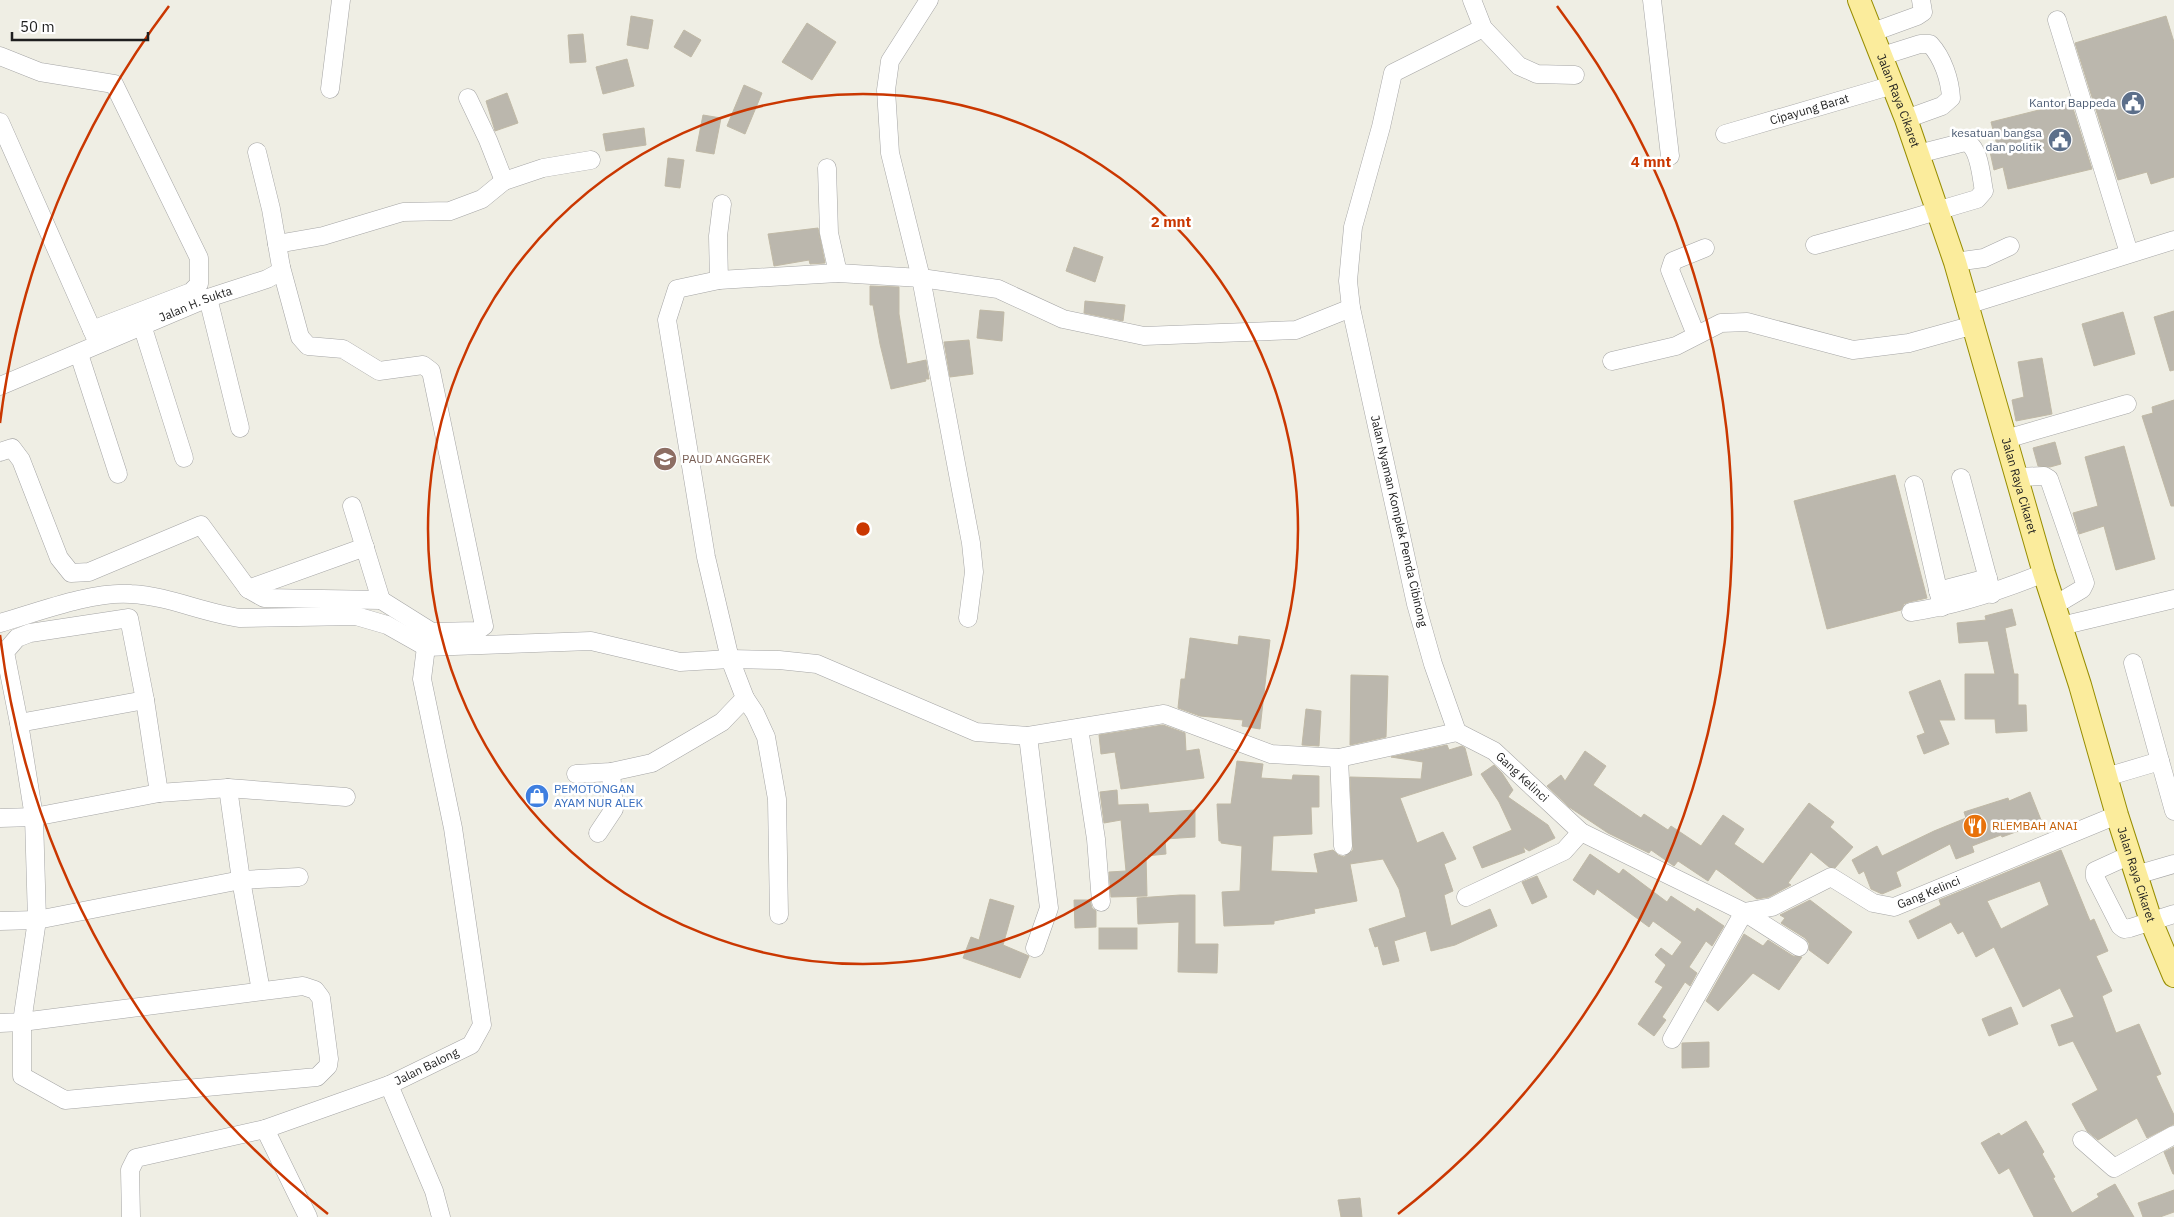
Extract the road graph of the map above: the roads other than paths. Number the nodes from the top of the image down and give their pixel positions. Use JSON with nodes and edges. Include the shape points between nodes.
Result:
{"nodes":[{"id":1,"x":341,"y":0,"type":"edge"},
{"id":2,"x":929,"y":0,"type":"edge"},
{"id":3,"x":1472,"y":0,"type":"edge"},
{"id":4,"x":1652,"y":0,"type":"edge"},
{"id":5,"x":1860,"y":0,"type":"edge"},
{"id":6,"x":1920,"y":0,"type":"edge"},
{"id":7,"x":2057,"y":20,"type":"dead end"},
{"id":8,"x":1483,"y":28,"type":"junction"},
{"id":9,"x":1872,"y":32,"type":"junction"},
{"id":10,"x":0,"y":56,"type":"edge"},
{"id":11,"x":1882,"y":56,"type":"junction"},
{"id":12,"x":1575,"y":75,"type":"dead end"},
{"id":13,"x":1892,"y":84,"type":"junction"},
{"id":14,"x":330,"y":89,"type":"dead end"},
{"id":15,"x":468,"y":98,"type":"dead end"},
{"id":16,"x":1906,"y":119,"type":"junction"},
{"id":17,"x":0,"y":122,"type":"edge"},
{"id":18,"x":1725,"y":134,"type":"dead end"},
{"id":19,"x":257,"y":152,"type":"dead end"},
{"id":20,"x":1918,"y":154,"type":"junction"},
{"id":21,"x":1670,"y":156,"type":"dead end"},
{"id":22,"x":591,"y":160,"type":"dead end"},
{"id":23,"x":827,"y":168,"type":"dead end"},
{"id":24,"x":504,"y":181,"type":"junction"},
{"id":25,"x":722,"y":204,"type":"dead end"},
{"id":26,"x":1936,"y":210,"type":"junction"},
{"id":27,"x":2174,"y":240,"type":"edge"},
{"id":28,"x":277,"y":244,"type":"junction"},
{"id":29,"x":1815,"y":245,"type":"dead end"},
{"id":30,"x":2010,"y":246,"type":"dead end"},
{"id":31,"x":1704,"y":248,"type":"dead end"},
{"id":32,"x":2129,"y":253,"type":"junction"},
{"id":33,"x":1955,"y":262,"type":"junction"},
{"id":34,"x":281,"y":267,"type":"junction"},
{"id":35,"x":838,"y":273,"type":"junction"},
{"id":36,"x":921,"y":278,"type":"junction"},
{"id":37,"x":719,"y":280,"type":"junction"},
{"id":38,"x":208,"y":298,"type":"junction"},
{"id":39,"x":1351,"y":308,"type":"junction"},
{"id":40,"x":1970,"y":315,"type":"junction"},
{"id":41,"x":142,"y":325,"type":"junction"},
{"id":42,"x":1696,"y":334,"type":"junction"},
{"id":43,"x":95,"y":337,"type":"junction"},
{"id":44,"x":79,"y":354,"type":"junction"},
{"id":45,"x":1612,"y":361,"type":"dead end"},
{"id":46,"x":0,"y":386,"type":"edge"},
{"id":47,"x":2126,"y":404,"type":"dead end"},
{"id":48,"x":240,"y":428,"type":"dead end"},
{"id":49,"x":2006,"y":439,"type":"junction"},
{"id":50,"x":0,"y":452,"type":"edge"},
{"id":51,"x":184,"y":458,"type":"dead end"},
{"id":52,"x":118,"y":474,"type":"dead end"},
{"id":53,"x":2017,"y":477,"type":"junction"},
{"id":54,"x":1961,"y":478,"type":"dead end"},
{"id":55,"x":1914,"y":485,"type":"dead end"},
{"id":56,"x":352,"y":506,"type":"dead end"},
{"id":57,"x":365,"y":547,"type":"junction"},
{"id":58,"x":2044,"y":574,"type":"junction"},
{"id":59,"x":1990,"y":586,"type":"junction"},
{"id":60,"x":248,"y":589,"type":"junction"},
{"id":61,"x":1940,"y":599,"type":"junction"},
{"id":62,"x":381,"y":600,"type":"junction"},
{"id":63,"x":2174,"y":600,"type":"edge"},
{"id":64,"x":1910,"y":612,"type":"dead end"},
{"id":65,"x":2058,"y":615,"type":"junction"},
{"id":66,"x":968,"y":618,"type":"dead end"},
{"id":67,"x":0,"y":623,"type":"edge"},
{"id":68,"x":426,"y":647,"type":"junction"},
{"id":69,"x":730,"y":659,"type":"junction"},
{"id":70,"x":2133,"y":663,"type":"dead end"},
{"id":71,"x":745,"y":698,"type":"junction"},
{"id":72,"x":145,"y":700,"type":"junction"},
{"id":73,"x":19,"y":724,"type":"junction"},
{"id":74,"x":1078,"y":728,"type":"junction"},
{"id":75,"x":1457,"y":732,"type":"junction"},
{"id":76,"x":1028,"y":736,"type":"junction"},
{"id":77,"x":1339,"y":758,"type":"junction"},
{"id":78,"x":2160,"y":761,"type":"junction"},
{"id":79,"x":611,"y":772,"type":"junction"},
{"id":80,"x":576,"y":774,"type":"dead end"},
{"id":81,"x":2106,"y":777,"type":"junction"},
{"id":82,"x":228,"y":788,"type":"junction"},
{"id":83,"x":159,"y":793,"type":"junction"},
{"id":84,"x":346,"y":797,"type":"dead end"},
{"id":85,"x":2174,"y":811,"type":"edge"},
{"id":86,"x":2117,"y":815,"type":"junction"},
{"id":87,"x":34,"y":817,"type":"junction"},
{"id":88,"x":0,"y":818,"type":"edge"},
{"id":89,"x":1581,"y":832,"type":"junction"},
{"id":90,"x":598,"y":833,"type":"dead end"},
{"id":91,"x":1343,"y":846,"type":"dead end"},
{"id":92,"x":2174,"y":864,"type":"edge"},
{"id":93,"x":2133,"y":865,"type":"junction"},
{"id":94,"x":299,"y":878,"type":"dead end"},
{"id":95,"x":241,"y":880,"type":"junction"},
{"id":96,"x":1466,"y":897,"type":"dead end"},
{"id":97,"x":1101,"y":902,"type":"dead end"},
{"id":98,"x":1744,"y":912,"type":"junction"},
{"id":99,"x":2174,"y":914,"type":"edge"},
{"id":100,"x":778,"y":915,"type":"dead end"},
{"id":101,"x":37,"y":920,"type":"junction"},
{"id":102,"x":0,"y":921,"type":"edge"},
{"id":103,"x":2151,"y":921,"type":"junction"},
{"id":104,"x":1799,"y":947,"type":"dead end"},
{"id":105,"x":1035,"y":948,"type":"dead end"},
{"id":106,"x":2174,"y":976,"type":"edge"},
{"id":107,"x":260,"y":991,"type":"junction"},
{"id":108,"x":22,"y":1022,"type":"junction"},
{"id":109,"x":0,"y":1023,"type":"edge"},
{"id":110,"x":1672,"y":1039,"type":"dead end"},
{"id":111,"x":389,"y":1085,"type":"junction"},
{"id":112,"x":265,"y":1129,"type":"junction"},
{"id":113,"x":2174,"y":1135,"type":"edge"},
{"id":114,"x":2082,"y":1140,"type":"dead end"},
{"id":115,"x":131,"y":1217,"type":"edge"},
{"id":116,"x":308,"y":1217,"type":"edge"},
{"id":117,"x":441,"y":1217,"type":"edge"}],
"edges":[{"from":1,"to":14,"type":"street"},
{"from":2,"to":36,"type":"street","via":[[890,61],[886,90],[890,153]]},
{"from":3,"to":8,"type":"street"},
{"from":4,"to":21,"type":"street"},
{"from":5,"to":9,"type":"main road","name":"Jalan Raya Cikaret"},
{"from":6,"to":9,"type":"street","via":[[1923,12],[1917,16]]},
{"from":7,"to":32,"type":"street"},
{"from":8,"to":12,"type":"street","via":[[1519,66],[1538,74]]},
{"from":8,"to":39,"type":"street","name":"Jalan Nyaman Komplek Pemda Cibinong","via":[[1394,73],[1353,227],[1348,281]]},
{"from":9,"to":11,"type":"main road","name":"Jalan Raya Cikaret"},
{"from":10,"to":43,"type":"street","via":[[40,72],[114,84],[199,258],[200,284],[191,292]]},
{"from":11,"to":13,"type":"main road","name":"Jalan Raya Cikaret"},
{"from":11,"to":16,"type":"street","via":[[1920,44],[1930,44],[1938,53],[1951,98],[1942,106]]},
{"from":13,"to":16,"type":"main road","name":"Jalan Raya Cikaret"},
{"from":13,"to":18,"type":"street","name":"Cipayung Barat"},
{"from":15,"to":24,"type":"street"},
{"from":16,"to":20,"type":"main road","name":"Jalan Raya Cikaret"},
{"from":17,"to":43,"type":"street"},
{"from":19,"to":28,"type":"street"},
{"from":20,"to":26,"type":"main road","name":"Jalan Raya Cikaret"},
{"from":20,"to":26,"type":"street","via":[[1966,142],[1975,150],[1984,190],[1981,195],[1977,199]]},
{"from":22,"to":24,"type":"street","via":[[543,168]]},
{"from":23,"to":35,"type":"street","via":[[830,233]]},
{"from":24,"to":28,"type":"street","via":[[482,199],[450,211],[403,212],[323,236]]},
{"from":25,"to":37,"type":"street","via":[[718,236]]},
{"from":26,"to":29,"type":"street"},
{"from":26,"to":33,"type":"main road","name":"Jalan Raya Cikaret"},
{"from":27,"to":32,"type":"street"},
{"from":28,"to":34,"type":"street"},
{"from":30,"to":33,"type":"street","via":[[1984,258]]},
{"from":31,"to":42,"type":"street","via":[[1670,265]]},
{"from":32,"to":40,"type":"street"},
{"from":33,"to":40,"type":"main road","name":"Jalan Raya Cikaret"},
{"from":34,"to":38,"type":"street","name":"Jalan H. Sukta","via":[[278,273],[267,279]]},
{"from":34,"to":62,"type":"street","via":[[303,343],[343,349],[379,371],[423,365],[430,372],[484,626],[476,631],[432,632]]},
{"from":35,"to":36,"type":"street"},
{"from":35,"to":37,"type":"street"},
{"from":36,"to":39,"type":"street","via":[[998,289],[1063,320],[1144,336],[1296,330]]},
{"from":36,"to":66,"type":"street","via":[[971,543],[974,572]]},
{"from":37,"to":69,"type":"street","via":[[677,289],[667,320],[706,557]]},
{"from":38,"to":41,"type":"street","name":"Jalan H. Sukta"},
{"from":38,"to":48,"type":"street"},
{"from":39,"to":75,"type":"street","name":"Jalan Nyaman Komplek Pemda Cibinong","via":[[1416,604],[1432,664]]},
{"from":40,"to":42,"type":"street","via":[[1909,343],[1853,350],[1747,322],[1721,323]]},
{"from":40,"to":49,"type":"main road","name":"Jalan Raya Cikaret"},
{"from":41,"to":43,"type":"street","name":"Jalan H. Sukta"},
{"from":41,"to":51,"type":"street"},
{"from":42,"to":45,"type":"street","via":[[1676,346]]},
{"from":43,"to":44,"type":"street","name":"Jalan H. Sukta"},
{"from":44,"to":46,"type":"street","name":"Jalan H. Sukta"},
{"from":44,"to":52,"type":"street"},
{"from":47,"to":49,"type":"street"},
{"from":49,"to":53,"type":"main road","name":"Jalan Raya Cikaret"},
{"from":50,"to":60,"type":"street","via":[[12,448],[21,460],[60,558],[71,573],[89,572],[200,525]]},
{"from":53,"to":58,"type":"main road","name":"Jalan Raya Cikaret"},
{"from":53,"to":65,"type":"street","via":[[2044,476],[2049,479],[2086,583]]},
{"from":54,"to":59,"type":"street"},
{"from":55,"to":61,"type":"street"},
{"from":56,"to":57,"type":"street"},
{"from":57,"to":60,"type":"street"},
{"from":57,"to":62,"type":"street"},
{"from":58,"to":59,"type":"street"},
{"from":58,"to":65,"type":"main road","name":"Jalan Raya Cikaret"},
{"from":59,"to":61,"type":"street"},
{"from":60,"to":62,"type":"street","via":[[264,598]]},
{"from":61,"to":64,"type":"street"},
{"from":63,"to":65,"type":"street"},
{"from":65,"to":81,"type":"main road","name":"Jalan Raya Cikaret"},
{"from":67,"to":68,"type":"street","via":[[108,594],[130,593],[240,618],[356,616],[387,625]]},
{"from":68,"to":69,"type":"street","via":[[591,641],[680,662]]},
{"from":68,"to":111,"type":"street","name":"Jalan Balong","via":[[422,679],[453,828],[482,1025],[471,1045]]},
{"from":69,"to":71,"type":"street"},
{"from":69,"to":76,"type":"street","via":[[817,664],[976,732]]},
{"from":70,"to":78,"type":"street"},
{"from":71,"to":79,"type":"street","via":[[722,722],[652,764]]},
{"from":71,"to":100,"type":"street","via":[[766,737],[777,800]]},
{"from":72,"to":73,"type":"street"},
{"from":72,"to":73,"type":"street","via":[[129,618],[30,633],[17,638],[5,652]]},
{"from":72,"to":83,"type":"street"},
{"from":73,"to":87,"type":"street"},
{"from":74,"to":76,"type":"street"},
{"from":74,"to":77,"type":"street","via":[[1164,714],[1271,754]]},
{"from":74,"to":97,"type":"street","via":[[1096,839]]},
{"from":75,"to":77,"type":"street"},
{"from":75,"to":89,"type":"street","name":"Gang Kelinci","via":[[1494,751]]},
{"from":76,"to":105,"type":"street","via":[[1049,908]]},
{"from":77,"to":91,"type":"street"},
{"from":78,"to":81,"type":"street"},
{"from":78,"to":85,"type":"street"},
{"from":79,"to":80,"type":"street"},
{"from":79,"to":90,"type":"street","via":[[614,809]]},
{"from":81,"to":86,"type":"main road","name":"Jalan Raya Cikaret"},
{"from":82,"to":83,"type":"street"},
{"from":82,"to":84,"type":"street"},
{"from":82,"to":95,"type":"street"},
{"from":83,"to":87,"type":"street"},
{"from":86,"to":93,"type":"main road","name":"Jalan Raya Cikaret"},
{"from":86,"to":98,"type":"street","name":"Gang Kelinci","via":[[1894,906],[1873,903],[1831,877],[1772,907]]},
{"from":87,"to":88,"type":"street"},
{"from":87,"to":101,"type":"street"},
{"from":89,"to":96,"type":"street","via":[[1564,851]]},
{"from":89,"to":98,"type":"street","name":"Gang Kelinci"},
{"from":92,"to":93,"type":"street"},
{"from":93,"to":103,"type":"main road","name":"Jalan Raya Cikaret"},
{"from":93,"to":103,"type":"street","via":[[2100,867],[2095,871],[2095,877],[2120,926],[2124,929]]},
{"from":94,"to":95,"type":"street"},
{"from":95,"to":101,"type":"street"},
{"from":95,"to":107,"type":"street"},
{"from":98,"to":104,"type":"street","name":"Gang Kelinci"},
{"from":98,"to":110,"type":"street"},
{"from":99,"to":103,"type":"street"},
{"from":101,"to":102,"type":"street"},
{"from":101,"to":108,"type":"street"},
{"from":103,"to":106,"type":"main road","name":"Jalan Raya Cikaret"},
{"from":107,"to":108,"type":"street"},
{"from":107,"to":108,"type":"street","via":[[303,986],[315,990],[321,998],[329,1059],[324,1072],[317,1077],[65,1100],[22,1076]]},
{"from":108,"to":109,"type":"street"},
{"from":111,"to":112,"type":"street","name":"Jalan Balong"},
{"from":111,"to":117,"type":"street","via":[[434,1191]]},
{"from":112,"to":115,"type":"street","name":"Jalan Balong","via":[[136,1158],[130,1170]]},
{"from":112,"to":116,"type":"street"},
{"from":113,"to":114,"type":"street","via":[[2114,1168]]}]}
